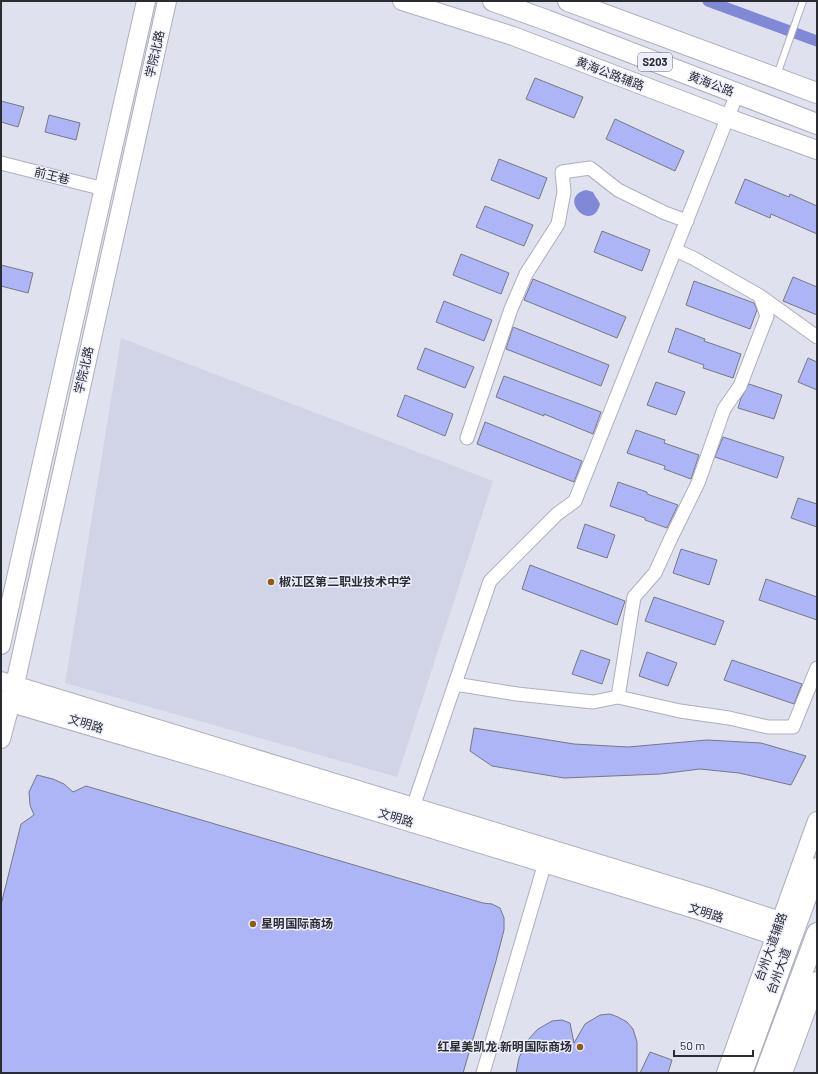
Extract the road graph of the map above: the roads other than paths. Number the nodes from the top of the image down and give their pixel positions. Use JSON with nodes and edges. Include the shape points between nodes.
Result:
{"nodes":[{"id":1,"x":146,"y":1,"type":"edge"},
{"id":2,"x":167,"y":1,"type":"edge"},
{"id":3,"x":402,"y":1,"type":"edge"},
{"id":4,"x":494,"y":1,"type":"edge"},
{"id":5,"x":568,"y":1,"type":"edge"},
{"id":6,"x":803,"y":1,"type":"edge"},
{"id":7,"x":776,"y":78,"type":"junction"},
{"id":8,"x":817,"y":93,"type":"edge"},
{"id":9,"x":737,"y":94,"type":"junction"},
{"id":10,"x":728,"y":118,"type":"junction"},
{"id":11,"x":817,"y":124,"type":"edge"},
{"id":12,"x":817,"y":150,"type":"edge"},
{"id":13,"x":1,"y":163,"type":"edge"},
{"id":14,"x":104,"y":189,"type":"junction"},
{"id":15,"x":687,"y":221,"type":"junction"},
{"id":16,"x":675,"y":250,"type":"junction"},
{"id":17,"x":760,"y":296,"type":"junction"},
{"id":18,"x":817,"y":337,"type":"edge"},
{"id":19,"x":467,"y":438,"type":"dead end"},
{"id":20,"x":1,"y":645,"type":"edge"},
{"id":21,"x":817,"y":668,"type":"edge"},
{"id":22,"x":455,"y":684,"type":"junction"},
{"id":23,"x":7,"y":692,"type":"edge"},
{"id":24,"x":618,"y":697,"type":"junction"},
{"id":25,"x":1,"y":738,"type":"edge"},
{"id":26,"x":414,"y":807,"type":"junction"},
{"id":27,"x":817,"y":821,"type":"edge"},
{"id":28,"x":546,"y":856,"type":"junction"},
{"id":29,"x":817,"y":868,"type":"edge"},
{"id":30,"x":782,"y":933,"type":"junction"},
{"id":31,"x":817,"y":933,"type":"edge"},
{"id":32,"x":817,"y":981,"type":"edge"},
{"id":33,"x":482,"y":1073,"type":"edge"},
{"id":34,"x":726,"y":1073,"type":"edge"},
{"id":35,"x":742,"y":1073,"type":"edge"},
{"id":36,"x":765,"y":1073,"type":"edge"},
{"id":37,"x":783,"y":1073,"type":"edge"}],
"edges":[{"from":1,"to":14,"type":"main road","name":"学院北路"},
{"from":2,"to":23,"type":"main road","name":"学院北路"},
{"from":3,"to":10,"type":"main road","name":"黄海公路辅路","via":[[512,36]]},
{"from":4,"to":9,"type":"main road","name":"黄海公路","number":"S203"},
{"from":5,"to":7,"type":"main road","number":"S203"},
{"from":6,"to":7,"type":"lane"},
{"from":7,"to":8,"type":"main road","number":"S203"},
{"from":9,"to":10,"type":"street"},
{"from":9,"to":11,"type":"main road","name":"黄海公路","number":"S203"},
{"from":10,"to":12,"type":"main road","name":"黄海公路辅路"},
{"from":10,"to":15,"type":"street"},
{"from":13,"to":14,"type":"street","name":"前王巷"},
{"from":14,"to":20,"type":"main road","name":"学院北路"},
{"from":15,"to":16,"type":"street"},
{"from":15,"to":19,"type":"street","via":[[618,190],[590,168],[562,172],[564,192],[558,224],[526,274],[511,309]]},
{"from":16,"to":17,"type":"street"},
{"from":16,"to":22,"type":"street","via":[[575,501],[557,514],[490,581]]},
{"from":17,"to":18,"type":"street"},
{"from":17,"to":24,"type":"street","via":[[767,316],[740,386],[724,409],[698,483],[655,573],[634,597]]},
{"from":21,"to":24,"type":"street","via":[[793,727],[768,727]]},
{"from":22,"to":24,"type":"street","via":[[593,702]]},
{"from":22,"to":26,"type":"street"},
{"from":23,"to":25,"type":"main road","name":"学院北路"},
{"from":23,"to":26,"type":"main road","name":"文明路"},
{"from":23,"to":28,"type":"main road","name":"文明路","via":[[229,767]]},
{"from":26,"to":28,"type":"main road","name":"文明路"},
{"from":27,"to":30,"type":"main road","name":"台州大道辅路"},
{"from":28,"to":30,"type":"main road","name":"文明路","via":[[706,905]]},
{"from":28,"to":33,"type":"street"},
{"from":29,"to":30,"type":"main road","name":"台州大道"},
{"from":30,"to":34,"type":"main road","name":"台州大道辅路"},
{"from":30,"to":35,"type":"main road","name":"台州大道"},
{"from":31,"to":36,"type":"main road","name":"台州大道"},
{"from":32,"to":37,"type":"main road"}]}
